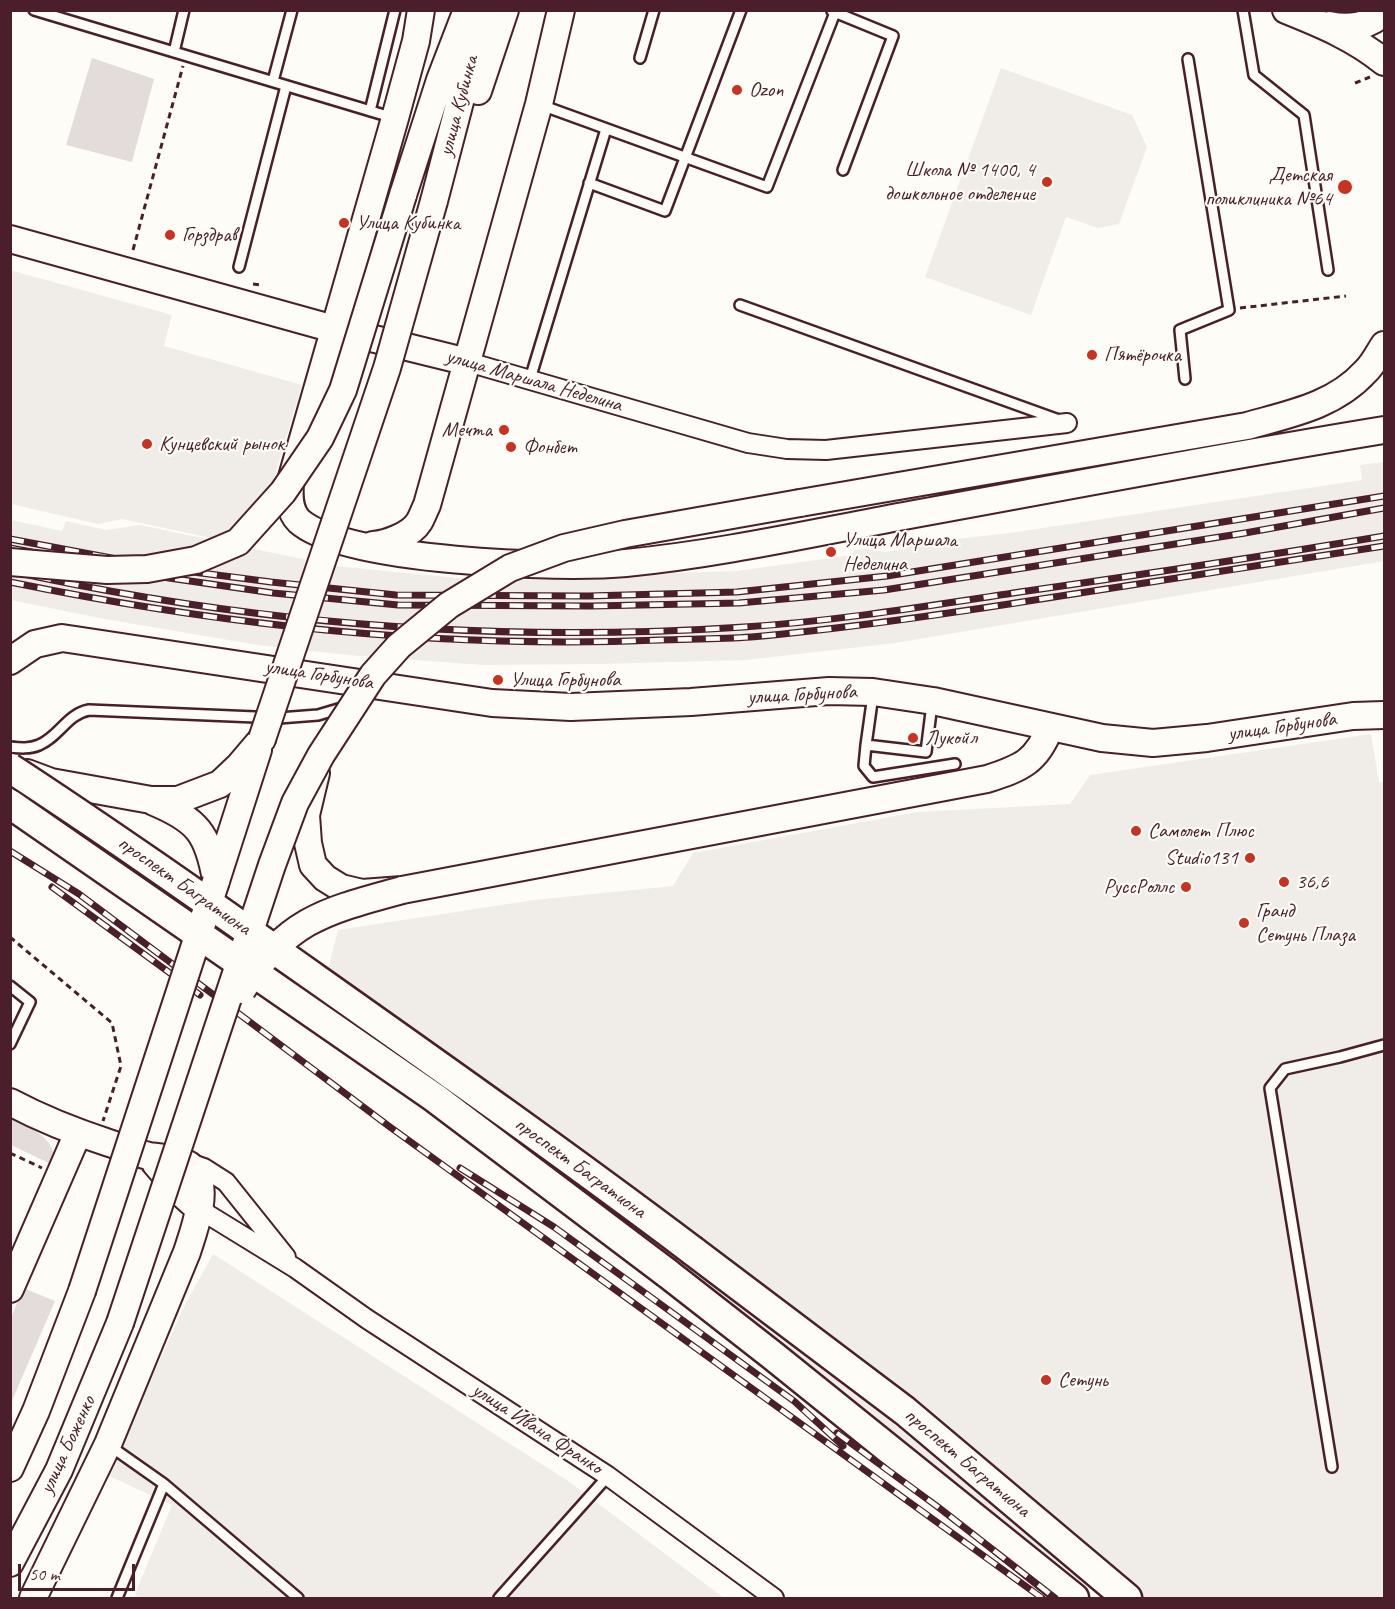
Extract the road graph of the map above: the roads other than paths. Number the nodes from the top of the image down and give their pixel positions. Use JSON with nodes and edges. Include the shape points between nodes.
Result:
{"nodes":[{"id":1,"x":34,"y":10,"type":"edge"},
{"id":2,"x":184,"y":10,"type":"edge"},
{"id":3,"x":292,"y":10,"type":"edge"},
{"id":4,"x":395,"y":10,"type":"edge"},
{"id":5,"x":421,"y":10,"type":"edge"},
{"id":6,"x":467,"y":10,"type":"edge"},
{"id":7,"x":484,"y":10,"type":"edge"},
{"id":8,"x":505,"y":10,"type":"edge"},
{"id":9,"x":561,"y":10,"type":"edge"},
{"id":10,"x":654,"y":10,"type":"edge"},
{"id":11,"x":741,"y":10,"type":"edge"},
{"id":12,"x":1243,"y":10,"type":"edge"},
{"id":13,"x":1286,"y":10,"type":"edge"},
{"id":14,"x":834,"y":11,"type":"edge"},
{"id":15,"x":1384,"y":11,"type":"edge"},
{"id":16,"x":1320,"y":23,"type":"junction"},
{"id":17,"x":174,"y":52,"type":"junction"},
{"id":18,"x":640,"y":58,"type":"dead end"},
{"id":19,"x":1188,"y":58,"type":"dead end"},
{"id":20,"x":1384,"y":62,"type":"edge"},
{"id":21,"x":273,"y":81,"type":"junction"},
{"id":22,"x":286,"y":86,"type":"junction"},
{"id":23,"x":539,"y":104,"type":"junction"},
{"id":24,"x":370,"y":111,"type":"junction"},
{"id":25,"x":395,"y":118,"type":"junction"},
{"id":26,"x":606,"y":129,"type":"junction"},
{"id":27,"x":685,"y":157,"type":"junction"},
{"id":28,"x":843,"y":170,"type":"dead end"},
{"id":29,"x":442,"y":171,"type":"junction"},
{"id":30,"x":589,"y":183,"type":"junction"},
{"id":31,"x":10,"y":239,"type":"edge"},
{"id":32,"x":239,"y":267,"type":"dead end"},
{"id":33,"x":1328,"y":270,"type":"dead end"},
{"id":34,"x":740,"y":305,"type":"dead end"},
{"id":35,"x":334,"y":329,"type":"junction"},
{"id":36,"x":1384,"y":345,"type":"edge"},
{"id":37,"x":468,"y":362,"type":"junction"},
{"id":38,"x":530,"y":379,"type":"junction"},
{"id":39,"x":1185,"y":379,"type":"dead end"},
{"id":40,"x":1067,"y":423,"type":"joint"},
{"id":41,"x":1384,"y":430,"type":"edge"},
{"id":42,"x":427,"y":505,"type":"junction"},
{"id":43,"x":362,"y":545,"type":"junction"},
{"id":44,"x":439,"y":558,"type":"junction"},
{"id":45,"x":10,"y":562,"type":"edge"},
{"id":46,"x":10,"y":661,"type":"edge"},
{"id":47,"x":376,"y":684,"type":"junction"},
{"id":48,"x":873,"y":692,"type":"junction"},
{"id":49,"x":933,"y":701,"type":"junction"},
{"id":50,"x":1384,"y":715,"type":"edge"},
{"id":51,"x":1050,"y":726,"type":"junction"},
{"id":52,"x":262,"y":739,"type":"junction"},
{"id":53,"x":866,"y":745,"type":"junction"},
{"id":54,"x":10,"y":747,"type":"edge"},
{"id":55,"x":321,"y":755,"type":"junction"},
{"id":56,"x":10,"y":762,"type":"edge"},
{"id":57,"x":956,"y":764,"type":"dead end"},
{"id":58,"x":10,"y":768,"type":"edge"},
{"id":59,"x":151,"y":800,"type":"junction"},
{"id":60,"x":10,"y":804,"type":"edge"},
{"id":61,"x":216,"y":881,"type":"junction"},
{"id":62,"x":402,"y":890,"type":"junction"},
{"id":63,"x":10,"y":986,"type":"edge"},
{"id":64,"x":10,"y":1044,"type":"edge"},
{"id":65,"x":1384,"y":1045,"type":"edge"},
{"id":66,"x":207,"y":1060,"type":"junction"},
{"id":67,"x":10,"y":1102,"type":"edge"},
{"id":68,"x":78,"y":1133,"type":"junction"},
{"id":69,"x":145,"y":1155,"type":"junction"},
{"id":70,"x":189,"y":1163,"type":"junction"},
{"id":71,"x":199,"y":1209,"type":"junction"},
{"id":72,"x":295,"y":1268,"type":"junction"},
{"id":73,"x":13,"y":1274,"type":"edge"},
{"id":74,"x":108,"y":1444,"type":"junction"},
{"id":75,"x":1332,"y":1467,"type":"dead end"},
{"id":76,"x":10,"y":1468,"type":"edge"},
{"id":77,"x":608,"y":1476,"type":"junction"},
{"id":78,"x":164,"y":1484,"type":"junction"},
{"id":79,"x":10,"y":1563,"type":"edge"},
{"id":80,"x":33,"y":1599,"type":"edge"},
{"id":81,"x":117,"y":1599,"type":"edge"},
{"id":82,"x":298,"y":1599,"type":"edge"},
{"id":83,"x":499,"y":1599,"type":"edge"},
{"id":84,"x":774,"y":1599,"type":"edge"},
{"id":85,"x":1074,"y":1599,"type":"edge"},
{"id":86,"x":1127,"y":1599,"type":"edge"}],
"edges":[{"from":1,"to":17,"type":"lane"},
{"from":2,"to":17,"type":"lane"},
{"from":3,"to":21,"type":"lane"},
{"from":4,"to":24,"type":"lane"},
{"from":5,"to":25,"type":"street"},
{"from":6,"to":45,"type":"street","bridge":true,"via":[[440,80],[339,399],[320,438],[283,492],[238,542],[196,560],[107,570]]},
{"from":7,"to":29,"type":"street","name":"улица Кубинка"},
{"from":8,"to":29,"type":"street","via":[[462,135]]},
{"from":9,"to":23,"type":"street"},
{"from":10,"to":18,"type":"lane"},
{"from":11,"to":27,"type":"lane"},
{"from":12,"to":33,"type":"lane","via":[[1254,75],[1304,115]]},
{"from":13,"to":16,"type":"street"},
{"from":14,"to":27,"type":"lane","via":[[767,187]]},
{"from":14,"to":28,"type":"lane","via":[[893,36]]},
{"from":15,"to":16,"type":"street","via":[[1354,27]]},
{"from":16,"to":20,"type":"street"},
{"from":17,"to":21,"type":"lane"},
{"from":19,"to":39,"type":"lane","via":[[1229,310],[1180,330]]},
{"from":21,"to":22,"type":"lane"},
{"from":22,"to":24,"type":"lane"},
{"from":22,"to":32,"type":"lane"},
{"from":23,"to":26,"type":"lane"},
{"from":23,"to":37,"type":"street"},
{"from":24,"to":25,"type":"lane"},
{"from":25,"to":35,"type":"street"},
{"from":26,"to":27,"type":"lane"},
{"from":26,"to":30,"type":"lane"},
{"from":27,"to":30,"type":"lane","via":[[665,211]]},
{"from":29,"to":52,"type":"street","name":"улица Кубинка","bridge":true,"via":[[387,368]]},
{"from":30,"to":38,"type":"lane"},
{"from":31,"to":35,"type":"street","name":"улица Маршала Неделина"},
{"from":34,"to":40,"type":"lane"},
{"from":35,"to":37,"type":"street","name":"улица Маршала Неделина"},
{"from":35,"to":43,"type":"street","via":[[290,484],[289,502],[296,518],[310,529]]},
{"from":36,"to":55,"type":"street","bridge":true,"via":[[1365,372],[1338,395],[1316,407],[1247,426],[625,534],[564,548],[510,568],[449,605],[399,646],[374,675]]},
{"from":37,"to":38,"type":"street","name":"улица Маршала Неделина"},
{"from":37,"to":42,"type":"street"},
{"from":38,"to":40,"type":"street","name":"улица Маршала Неделина","via":[[748,443],[787,450],[826,450]]},
{"from":41,"to":44,"type":"street","via":[[675,557],[569,566]]},
{"from":42,"to":43,"type":"street","via":[[418,525],[402,536]]},
{"from":42,"to":44,"type":"street","via":[[424,538],[427,551]]},
{"from":43,"to":44,"type":"street"},
{"from":46,"to":47,"type":"street","name":"улица Горбунова","via":[[35,644],[62,638]]},
{"from":47,"to":48,"type":"street","name":"улица Горбунова","via":[[492,703],[571,707],[829,691]]},
{"from":47,"to":54,"type":"lane","via":[[364,702],[318,715],[279,718],[89,710],[79,712],[38,746]]},
{"from":48,"to":49,"type":"street","name":"улица Горбунова"},
{"from":48,"to":53,"type":"lane"},
{"from":49,"to":51,"type":"street","name":"улица Горбунова"},
{"from":49,"to":53,"type":"lane","via":[[926,752]]},
{"from":50,"to":51,"type":"street","name":"улица Горбунова","via":[[1153,743],[1102,738]]},
{"from":51,"to":62,"type":"street","via":[[1043,745],[1017,770],[987,779]]},
{"from":52,"to":59,"type":"street","via":[[220,784],[178,800]]},
{"from":52,"to":61,"type":"street","name":"улица Кубинка"},
{"from":53,"to":57,"type":"lane","via":[[864,766],[873,777]]},
{"from":55,"to":62,"type":"street","bridge":true,"via":[[306,815],[313,865],[341,888],[362,892]]},
{"from":55,"to":66,"type":"street","bridge":true,"via":[[295,803]]},
{"from":56,"to":59,"type":"street","via":[[51,782]]},
{"from":58,"to":86,"type":"main road","name":"проспект Багратиона","bridge":true,"via":[[100,826],[608,1187],[905,1411]]},
{"from":59,"to":61,"type":"street","via":[[175,810],[193,824],[212,854]]},
{"from":60,"to":85,"type":"main road","name":"проспект Багратиона","bridge":true,"via":[[435,1098],[763,1348]]},
{"from":61,"to":76,"type":"street","name":"улица Кубинка","bridge":true,"via":[[82,1291]]},
{"from":62,"to":66,"type":"street","bridge":true,"via":[[334,909],[287,936],[257,966]]},
{"from":63,"to":64,"type":"lane","via":[[30,1002]]},
{"from":65,"to":75,"type":"lane","via":[[1285,1069],[1270,1089]]},
{"from":66,"to":79,"type":"street","name":"улица Боженко","bridge":true,"via":[[95,1387],[59,1470]]},
{"from":67,"to":68,"type":"street","name":"улица Ивана Франко"},
{"from":68,"to":69,"type":"street","name":"улица Ивана Франко"},
{"from":68,"to":73,"type":"street"},
{"from":69,"to":70,"type":"street","name":"улица Ивана Франко"},
{"from":69,"to":71,"type":"street","name":"улица Ивана Франко"},
{"from":70,"to":71,"type":"street","via":[[200,1181]]},
{"from":70,"to":72,"type":"street","name":"улица Ивана Франко","via":[[226,1182]]},
{"from":71,"to":72,"type":"street","name":"улица Ивана Франко"},
{"from":71,"to":74,"type":"street","via":[[187,1251]]},
{"from":72,"to":77,"type":"street","name":"улица Ивана Франко"},
{"from":74,"to":78,"type":"lane"},
{"from":74,"to":80,"type":"street"},
{"from":77,"to":83,"type":"lane"},
{"from":77,"to":84,"type":"street","name":"улица Ивана Франко"},
{"from":78,"to":81,"type":"lane"},
{"from":78,"to":82,"type":"lane"}]}
